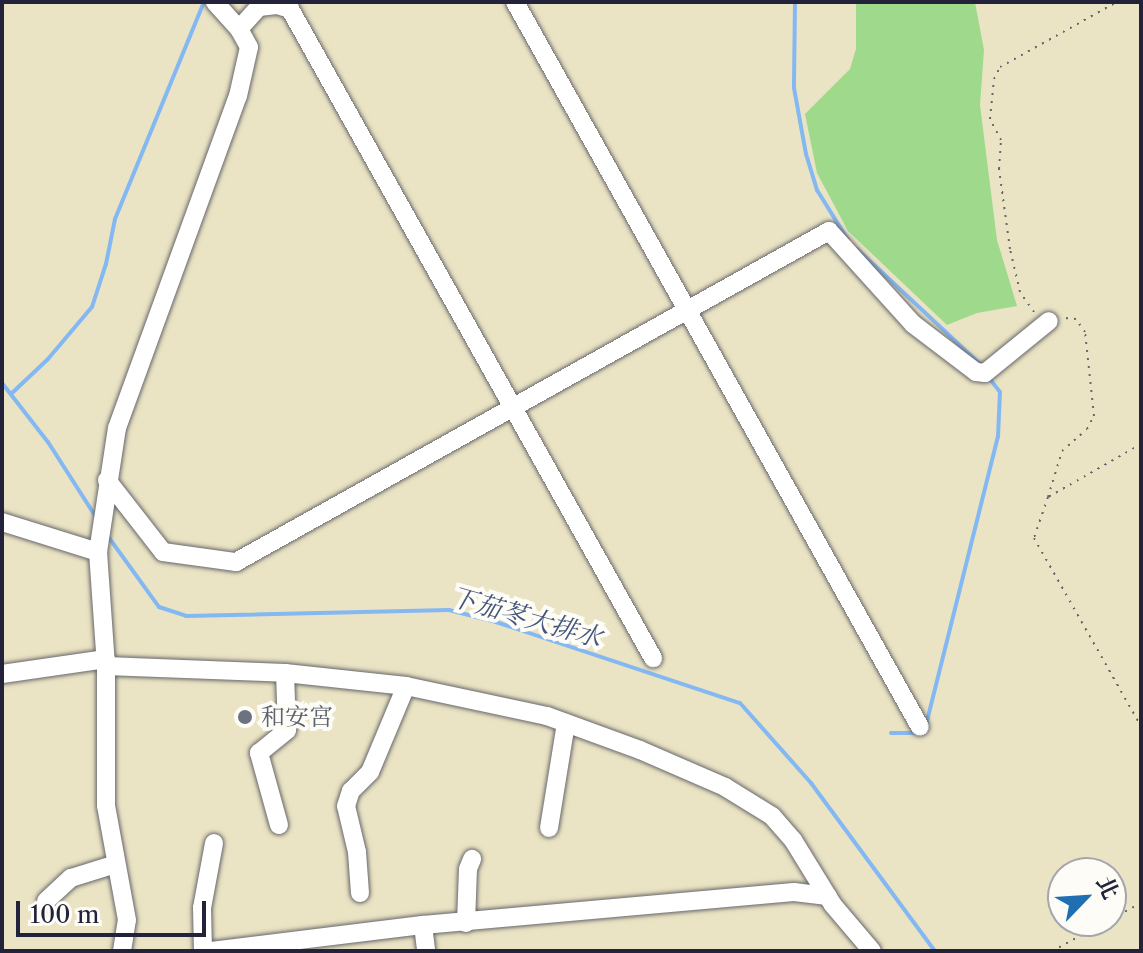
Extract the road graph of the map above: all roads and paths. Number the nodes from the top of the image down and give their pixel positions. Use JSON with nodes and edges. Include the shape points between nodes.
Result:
{"nodes":[{"id":1,"x":215,"y":2,"type":"edge"},
{"id":2,"x":515,"y":2,"type":"edge"},
{"id":3,"x":1117,"y":2,"type":"edge"},
{"id":4,"x":239,"y":29,"type":"junction"},
{"id":5,"x":688,"y":309,"type":"junction"},
{"id":6,"x":1049,"y":321,"type":"junction"},
{"id":7,"x":512,"y":407,"type":"junction"},
{"id":8,"x":1141,"y":444,"type":"edge"},
{"id":9,"x":107,"y":480,"type":"junction"},
{"id":10,"x":1048,"y":497,"type":"junction"},
{"id":11,"x":2,"y":522,"type":"edge"},
{"id":12,"x":98,"y":552,"type":"junction"},
{"id":13,"x":653,"y":658,"type":"dead end"},
{"id":14,"x":106,"y":662,"type":"junction"},
{"id":15,"x":285,"y":673,"type":"junction"},
{"id":16,"x":2,"y":674,"type":"edge"},
{"id":17,"x":406,"y":686,"type":"junction"},
{"id":18,"x":566,"y":723,"type":"junction"},
{"id":19,"x":1141,"y":726,"type":"edge"},
{"id":20,"x":920,"y":727,"type":"dead end"},
{"id":21,"x":279,"y":825,"type":"dead end"},
{"id":22,"x":549,"y":828,"type":"dead end"},
{"id":23,"x":214,"y":843,"type":"dead end"},
{"id":24,"x":472,"y":859,"type":"dead end"},
{"id":25,"x":116,"y":864,"type":"junction"},
{"id":26,"x":360,"y":893,"type":"dead end"},
{"id":27,"x":828,"y":896,"type":"junction"},
{"id":28,"x":46,"y":901,"type":"dead end"},
{"id":29,"x":466,"y":923,"type":"junction"},
{"id":30,"x":423,"y":925,"type":"junction"},
{"id":31,"x":1078,"y":937,"type":"edge"},
{"id":32,"x":122,"y":951,"type":"edge"},
{"id":33,"x":203,"y":951,"type":"edge"},
{"id":34,"x":210,"y":951,"type":"edge"},
{"id":35,"x":426,"y":951,"type":"edge"},
{"id":36,"x":872,"y":951,"type":"edge"},
{"id":37,"x":1052,"y":951,"type":"edge"}],
"edges":[{"from":1,"to":4,"type":"street"},
{"from":2,"to":5,"type":"street"},
{"from":3,"to":6,"type":"path","via":[[1000,67],[994,79],[990,119],[1001,140],[999,169],[1020,292],[1033,312]]},
{"from":4,"to":7,"type":"street","via":[[259,7],[290,9]]},
{"from":4,"to":9,"type":"street","via":[[249,47],[238,96],[117,428]]},
{"from":5,"to":6,"type":"street","via":[[829,231],[903,315],[976,372],[985,373]]},
{"from":5,"to":7,"type":"street"},
{"from":5,"to":20,"type":"street"},
{"from":6,"to":10,"type":"path","via":[[1076,319],[1085,332],[1094,416],[1062,451]]},
{"from":7,"to":9,"type":"street","via":[[236,562],[163,552]]},
{"from":7,"to":13,"type":"street"},
{"from":8,"to":10,"type":"path"},
{"from":9,"to":12,"type":"street"},
{"from":10,"to":19,"type":"path","via":[[1034,538]]},
{"from":11,"to":12,"type":"street"},
{"from":12,"to":14,"type":"street"},
{"from":14,"to":15,"type":"street"},
{"from":14,"to":16,"type":"street"},
{"from":14,"to":25,"type":"street","via":[[106,806]]},
{"from":15,"to":17,"type":"street"},
{"from":15,"to":21,"type":"street","via":[[287,730],[259,753]]},
{"from":17,"to":18,"type":"street"},
{"from":17,"to":26,"type":"street","via":[[370,772],[351,791],[346,806]]},
{"from":18,"to":22,"type":"street"},
{"from":18,"to":27,"type":"street","via":[[725,787],[772,816]]},
{"from":23,"to":33,"type":"street","via":[[202,908]]},
{"from":24,"to":29,"type":"street"},
{"from":25,"to":28,"type":"street","via":[[71,878]]},
{"from":25,"to":32,"type":"street","via":[[127,920]]},
{"from":27,"to":29,"type":"street","via":[[794,892]]},
{"from":27,"to":36,"type":"street"},
{"from":29,"to":30,"type":"street"},
{"from":30,"to":34,"type":"street"},
{"from":30,"to":35,"type":"street"},
{"from":31,"to":37,"type":"path"}]}
